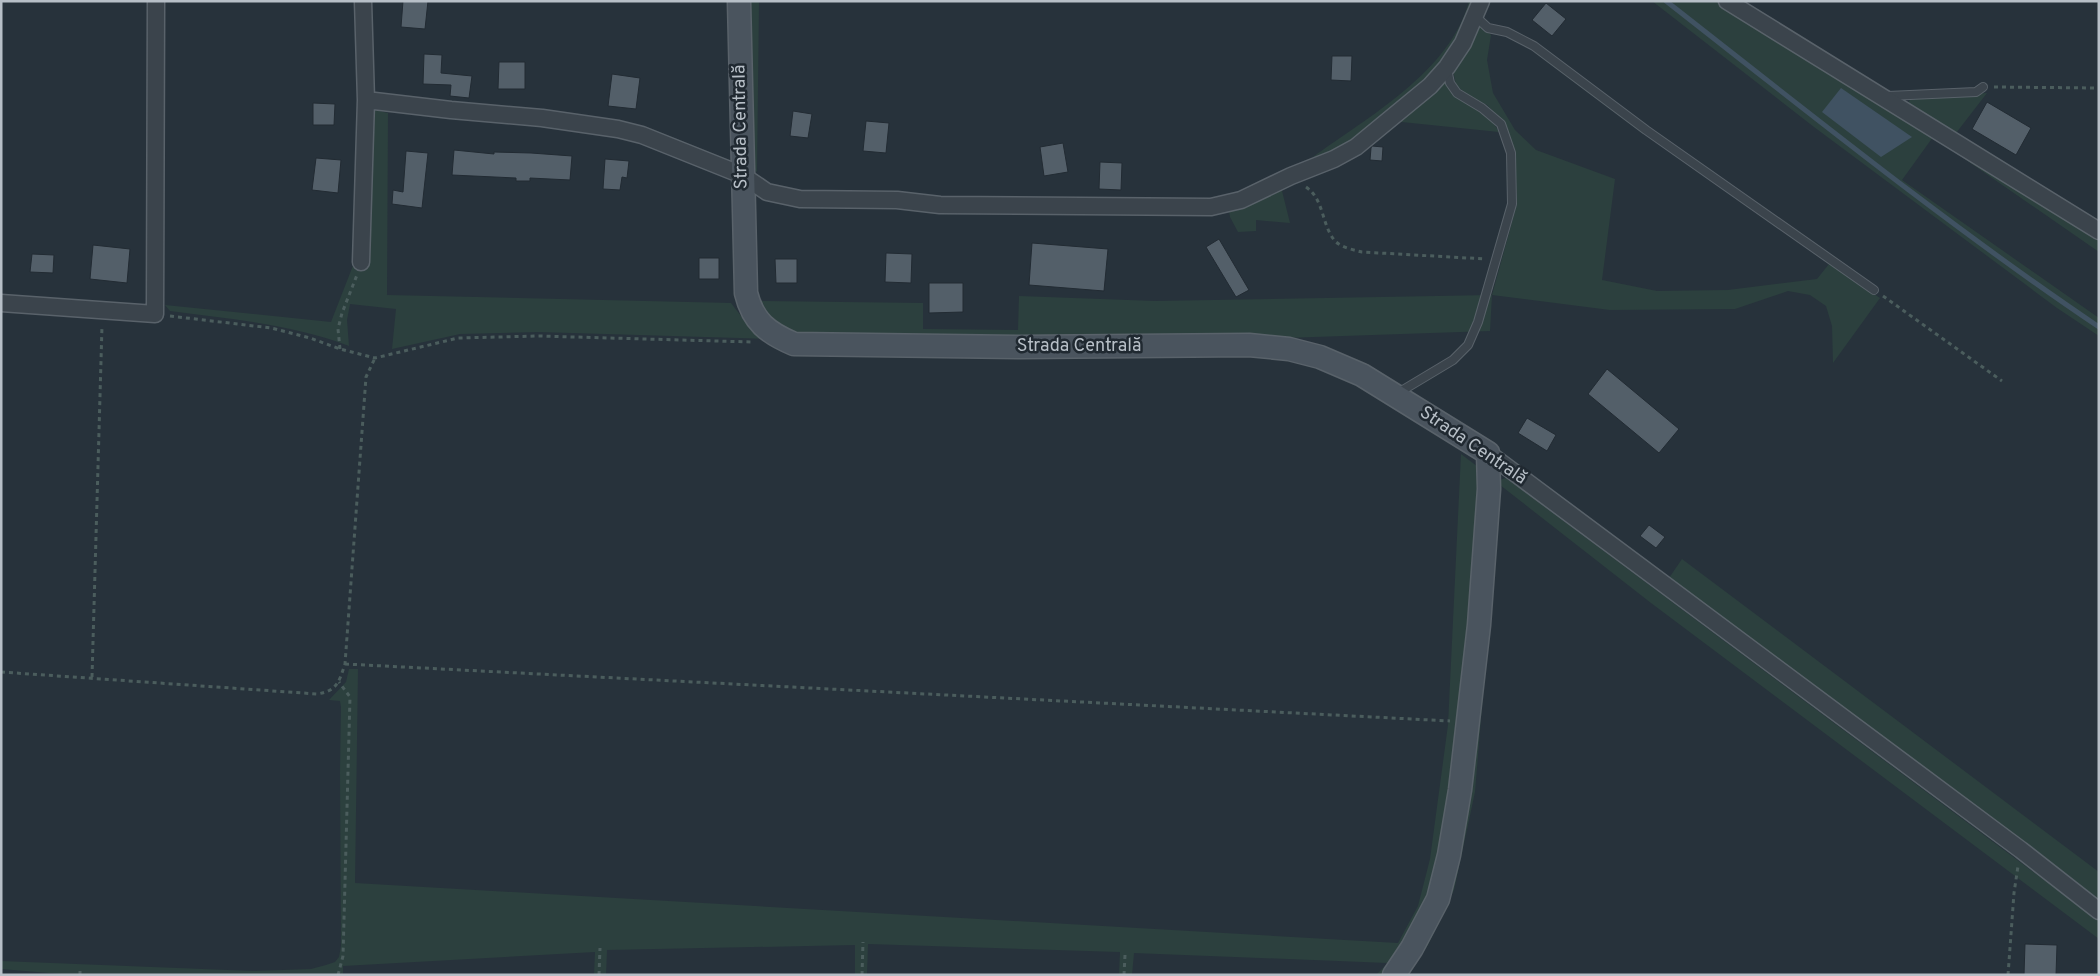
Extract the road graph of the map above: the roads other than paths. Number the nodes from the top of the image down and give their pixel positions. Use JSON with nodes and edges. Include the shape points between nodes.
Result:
{"nodes":[{"id":1,"x":156,"y":1,"type":"edge"},
{"id":2,"x":363,"y":1,"type":"edge"},
{"id":3,"x":739,"y":1,"type":"edge"},
{"id":4,"x":1727,"y":1,"type":"edge"},
{"id":5,"x":1479,"y":9,"type":"edge"},
{"id":6,"x":1447,"y":67,"type":"junction"},
{"id":7,"x":1982,"y":88,"type":"road end"},
{"id":8,"x":1883,"y":96,"type":"junction"},
{"id":9,"x":366,"y":100,"type":"junction"},
{"id":10,"x":742,"y":175,"type":"junction"},
{"id":11,"x":2099,"y":231,"type":"edge"},
{"id":12,"x":361,"y":262,"type":"road end"},
{"id":13,"x":1874,"y":290,"type":"road end"},
{"id":14,"x":1,"y":303,"type":"edge"},
{"id":15,"x":1396,"y":395,"type":"junction"},
{"id":16,"x":1488,"y":453,"type":"junction"},
{"id":17,"x":2099,"y":911,"type":"edge"},
{"id":18,"x":1394,"y":975,"type":"edge"}],
"edges":[{"from":1,"to":14,"type":"street","via":[[155,314]]},
{"from":2,"to":9,"type":"street"},
{"from":3,"to":10,"type":"street","name":"Strada Centrală"},
{"from":4,"to":8,"type":"street"},
{"from":5,"to":6,"type":"street"},
{"from":5,"to":13,"type":"lane","via":[[1488,28],[1507,32],[1534,46],[1646,130]]},
{"from":6,"to":10,"type":"street","via":[[1430,86],[1356,147],[1334,160],[1241,200],[1211,207],[940,205],[897,200],[800,199],[766,192]]},
{"from":6,"to":15,"type":"lane","via":[[1450,83],[1457,93],[1501,124],[1511,152],[1512,204],[1478,322],[1468,345],[1453,360]]},
{"from":7,"to":8,"type":"lane","via":[[1976,92]]},
{"from":8,"to":11,"type":"street"},
{"from":9,"to":10,"type":"street","via":[[618,129],[642,135]]},
{"from":9,"to":12,"type":"street"},
{"from":10,"to":15,"type":"street","name":"Strada Centrală","via":[[749,308],[774,336],[794,344],[1020,347],[1249,345],[1289,349],[1320,357],[1362,375]]},
{"from":15,"to":16,"type":"street","name":"Strada Centrală"},
{"from":16,"to":17,"type":"street","name":"Strada Centrală"},
{"from":16,"to":18,"type":"street","via":[[1489,489],[1480,616],[1460,790],[1449,855],[1438,899]]}]}
